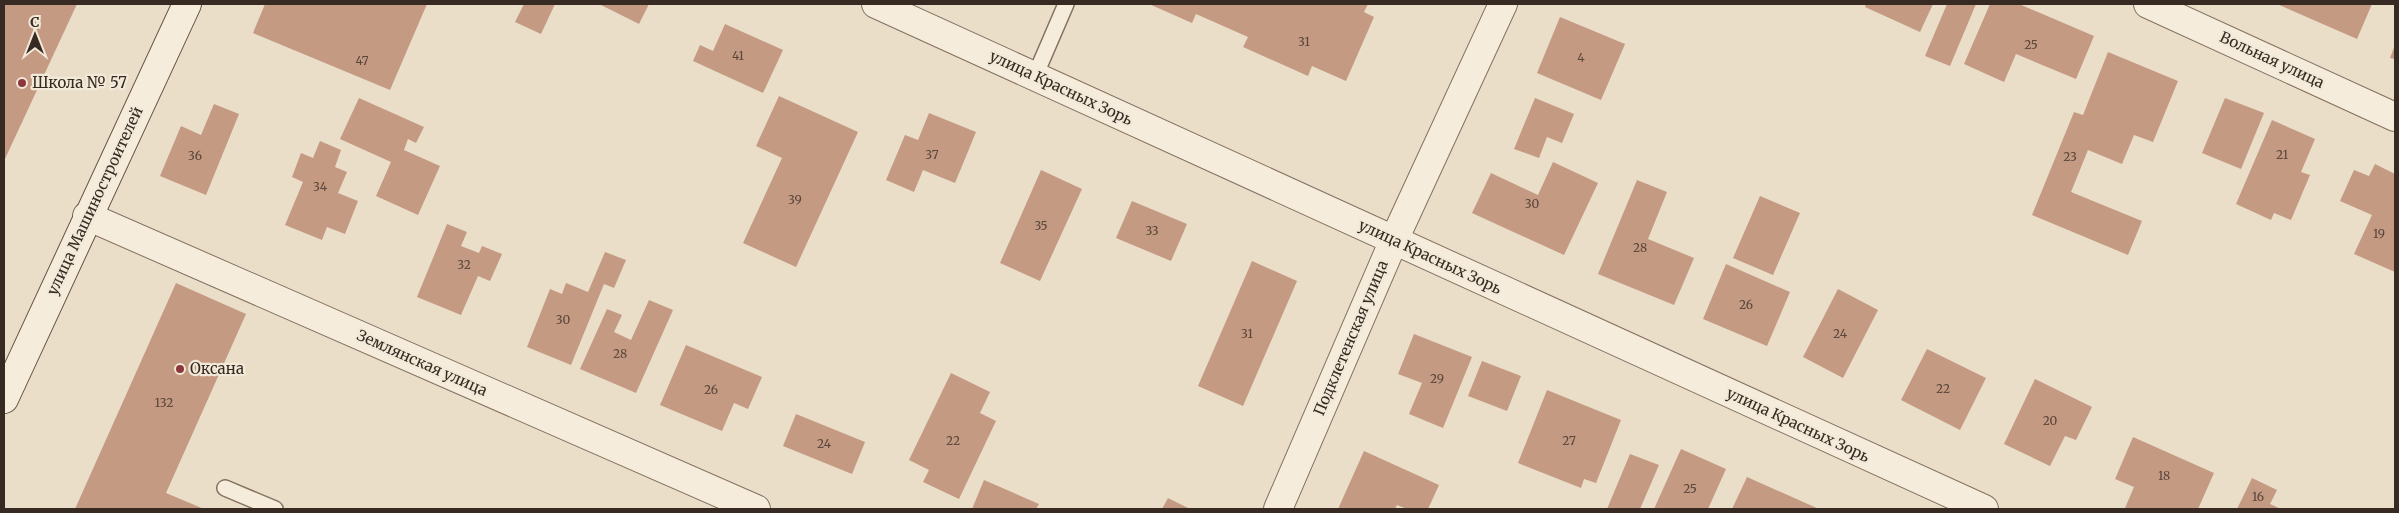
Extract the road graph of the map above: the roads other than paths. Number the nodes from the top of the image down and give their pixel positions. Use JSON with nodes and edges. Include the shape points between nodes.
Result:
{"nodes":[{"id":1,"x":187,"y":4,"type":"edge"},
{"id":2,"x":876,"y":4,"type":"edge"},
{"id":3,"x":1066,"y":4,"type":"edge"},
{"id":4,"x":1503,"y":4,"type":"edge"},
{"id":5,"x":2148,"y":4,"type":"edge"},
{"id":6,"x":1035,"y":76,"type":"junction"},
{"id":7,"x":2395,"y":117,"type":"edge"},
{"id":8,"x":87,"y":216,"type":"junction"},
{"id":9,"x":1394,"y":240,"type":"junction"},
{"id":10,"x":4,"y":399,"type":"edge"},
{"id":11,"x":226,"y":488,"type":"dead end"},
{"id":12,"x":275,"y":509,"type":"edge"},
{"id":13,"x":756,"y":509,"type":"edge"},
{"id":14,"x":1278,"y":509,"type":"edge"},
{"id":15,"x":1984,"y":509,"type":"edge"}],
"edges":[{"from":1,"to":8,"type":"street","name":"улица Машиностроителей"},
{"from":2,"to":6,"type":"street","name":"улица Красных Зорь"},
{"from":3,"to":6,"type":"lane"},
{"from":4,"to":9,"type":"street","name":"Подклетенская улица"},
{"from":5,"to":7,"type":"street","name":"Вольная улица"},
{"from":6,"to":9,"type":"street","name":"улица Красных Зорь"},
{"from":8,"to":10,"type":"street","name":"улица Машиностроителей"},
{"from":8,"to":13,"type":"street","name":"Землянская улица"},
{"from":9,"to":14,"type":"street","name":"Подклетенская улица"},
{"from":9,"to":15,"type":"street","name":"улица Красных Зорь"},
{"from":11,"to":12,"type":"lane"}]}
